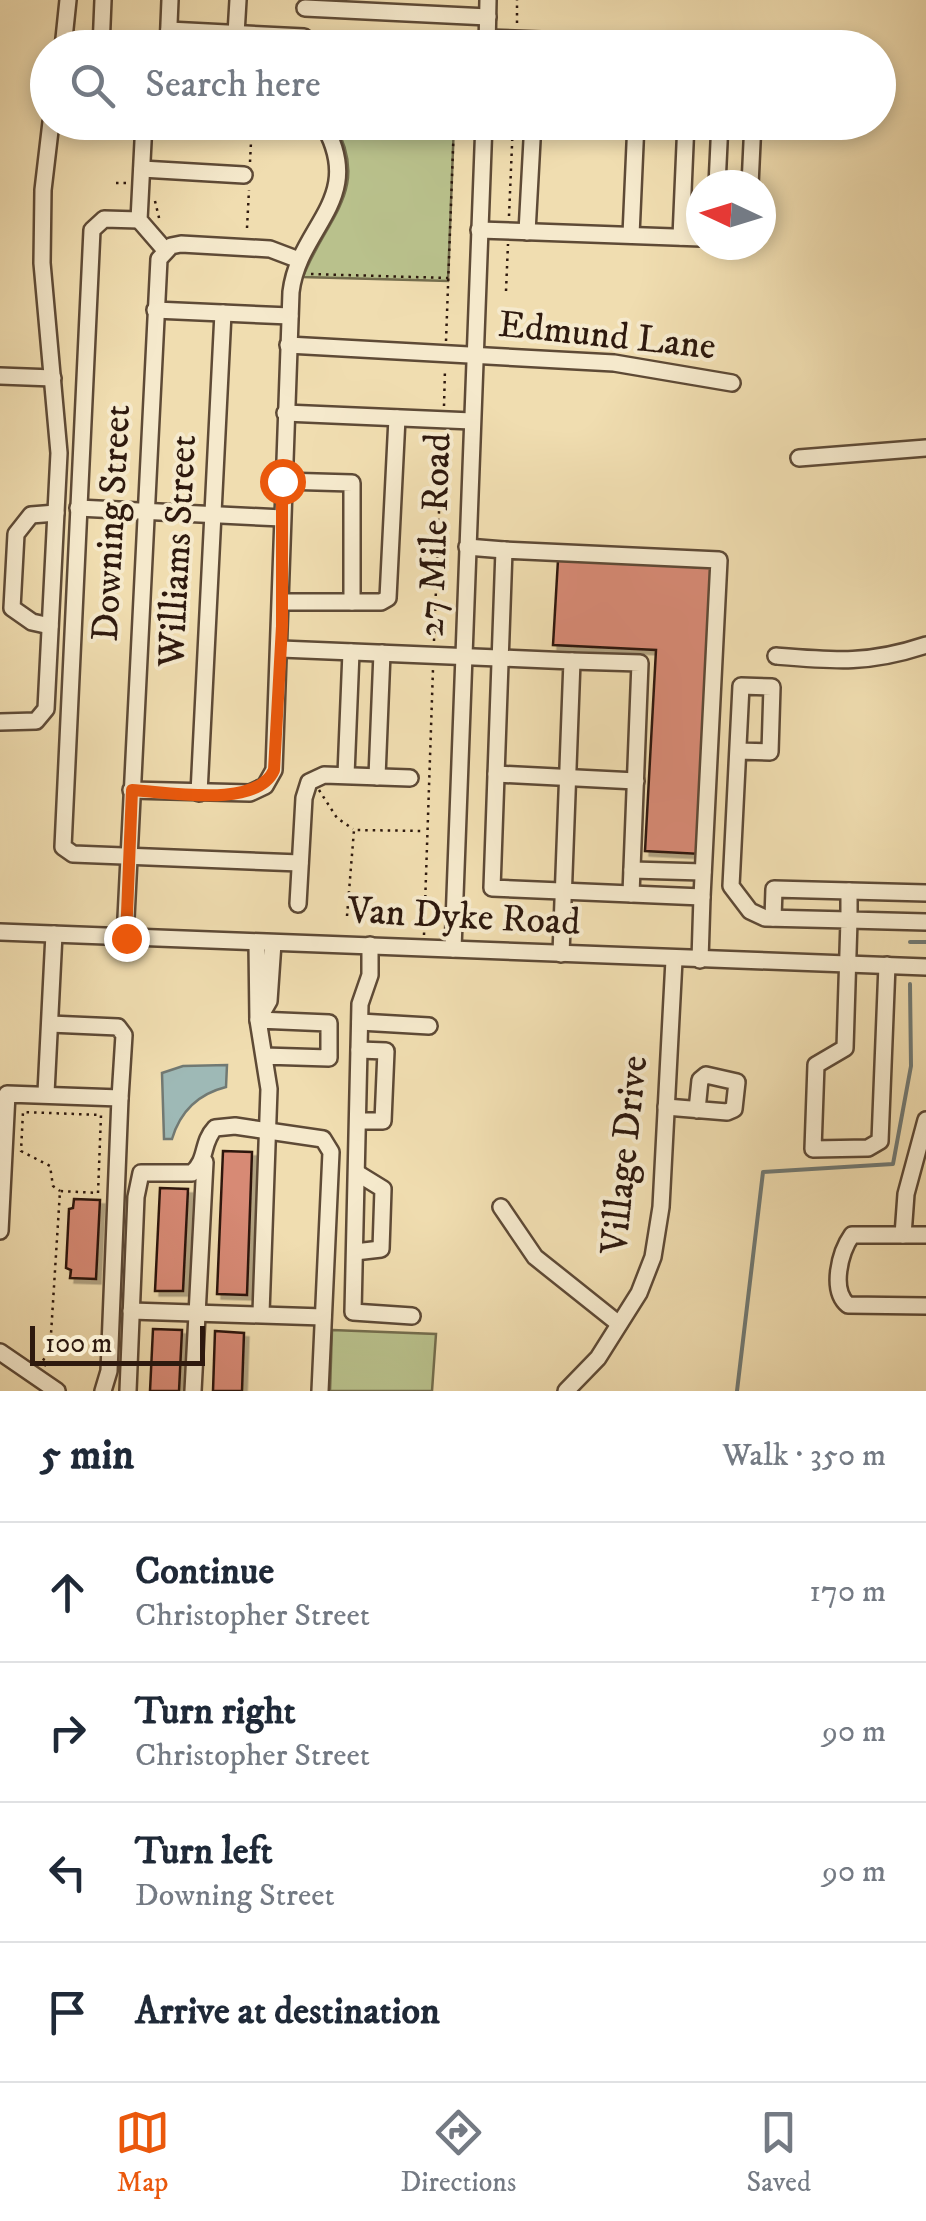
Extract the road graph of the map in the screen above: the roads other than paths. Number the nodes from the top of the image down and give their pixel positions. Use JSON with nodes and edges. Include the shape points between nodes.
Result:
{"nodes":[{"id":1,"x":68,"y":0,"type":"edge"},
{"id":2,"x":103,"y":0,"type":"edge"},
{"id":3,"x":170,"y":0,"type":"edge"},
{"id":4,"x":238,"y":0,"type":"edge"},
{"id":5,"x":305,"y":4,"type":"edge"},
{"id":6,"x":488,"y":8,"type":"edge"},
{"id":7,"x":65,"y":30,"type":"edge"},
{"id":8,"x":102,"y":30,"type":"edge"},
{"id":9,"x":169,"y":30,"type":"edge"},
{"id":10,"x":236,"y":30,"type":"edge"},
{"id":11,"x":304,"y":30,"type":"edge"},
{"id":12,"x":49,"y":140,"type":"edge"},
{"id":13,"x":143,"y":140,"type":"edge"},
{"id":14,"x":330,"y":140,"type":"edge"},
{"id":15,"x":483,"y":140,"type":"edge"},
{"id":16,"x":533,"y":140,"type":"edge"},
{"id":17,"x":635,"y":140,"type":"edge"},
{"id":18,"x":685,"y":140,"type":"edge"},
{"id":19,"x":719,"y":140,"type":"edge"},
{"id":20,"x":753,"y":140,"type":"edge"},
{"id":21,"x":142,"y":169,"type":"junction"},
{"id":22,"x":718,"y":170,"type":"edge"},
{"id":23,"x":751,"y":170,"type":"edge"},
{"id":24,"x":244,"y":174,"type":"dead end"},
{"id":25,"x":139,"y":220,"type":"junction"},
{"id":26,"x":479,"y":230,"type":"junction"},
{"id":27,"x":527,"y":232,"type":"junction"},
{"id":28,"x":630,"y":235,"type":"junction"},
{"id":29,"x":681,"y":237,"type":"junction"},
{"id":30,"x":686,"y":237,"type":"edge"},
{"id":31,"x":165,"y":250,"type":"junction"},
{"id":32,"x":299,"y":260,"type":"junction"},
{"id":33,"x":155,"y":310,"type":"junction"},
{"id":34,"x":222,"y":313,"type":"junction"},
{"id":35,"x":290,"y":316,"type":"junction"},
{"id":36,"x":288,"y":345,"type":"junction"},
{"id":37,"x":474,"y":354,"type":"junction"},
{"id":38,"x":0,"y":376,"type":"edge"},
{"id":39,"x":53,"y":378,"type":"junction"},
{"id":40,"x":732,"y":383,"type":"dead end"},
{"id":41,"x":285,"y":413,"type":"junction"},
{"id":42,"x":397,"y":418,"type":"junction"},
{"id":43,"x":472,"y":421,"type":"junction"},
{"id":44,"x":926,"y":448,"type":"edge"},
{"id":45,"x":800,"y":458,"type":"dead end"},
{"id":46,"x":282,"y":481,"type":"junction"},
{"id":47,"x":78,"y":508,"type":"junction"},
{"id":48,"x":146,"y":512,"type":"junction"},
{"id":49,"x":56,"y":513,"type":"junction"},
{"id":50,"x":212,"y":515,"type":"junction"},
{"id":51,"x":282,"y":518,"type":"junction"},
{"id":52,"x":468,"y":547,"type":"junction"},
{"id":53,"x":504,"y":550,"type":"junction"},
{"id":54,"x":282,"y":602,"type":"junction"},
{"id":55,"x":352,"y":602,"type":"junction"},
{"id":56,"x":50,"y":626,"type":"junction"},
{"id":57,"x":926,"y":645,"type":"edge"},
{"id":58,"x":281,"y":649,"type":"junction"},
{"id":59,"x":352,"y":652,"type":"junction"},
{"id":60,"x":382,"y":653,"type":"junction"},
{"id":61,"x":464,"y":655,"type":"junction"},
{"id":62,"x":776,"y":656,"type":"dead end"},
{"id":63,"x":500,"y":657,"type":"junction"},
{"id":64,"x":572,"y":660,"type":"junction"},
{"id":65,"x":0,"y":722,"type":"edge"},
{"id":66,"x":738,"y":751,"type":"junction"},
{"id":67,"x":496,"y":774,"type":"junction"},
{"id":68,"x":346,"y":775,"type":"junction"},
{"id":69,"x":377,"y":777,"type":"junction"},
{"id":70,"x":410,"y":778,"type":"dead end"},
{"id":71,"x":567,"y":778,"type":"junction"},
{"id":72,"x":636,"y":782,"type":"junction"},
{"id":73,"x":132,"y":790,"type":"junction"},
{"id":74,"x":199,"y":793,"type":"junction"},
{"id":75,"x":128,"y":857,"type":"junction"},
{"id":76,"x":300,"y":862,"type":"junction"},
{"id":77,"x":632,"y":870,"type":"junction"},
{"id":78,"x":704,"y":872,"type":"junction"},
{"id":79,"x":563,"y":890,"type":"junction"},
{"id":80,"x":849,"y":891,"type":"junction"},
{"id":81,"x":926,"y":893,"type":"edge"},
{"id":82,"x":632,"y":894,"type":"junction"},
{"id":83,"x":702,"y":897,"type":"junction"},
{"id":84,"x":298,"y":904,"type":"dead end"},
{"id":85,"x":773,"y":918,"type":"junction"},
{"id":86,"x":849,"y":920,"type":"junction"},
{"id":87,"x":926,"y":922,"type":"edge"},
{"id":88,"x":0,"y":932,"type":"edge"},
{"id":89,"x":54,"y":934,"type":"junction"},
{"id":90,"x":126,"y":938,"type":"junction"},
{"id":91,"x":266,"y":943,"type":"junction"},
{"id":92,"x":370,"y":945,"type":"junction"},
{"id":93,"x":453,"y":949,"type":"junction"},
{"id":94,"x":561,"y":954,"type":"junction"},
{"id":95,"x":674,"y":960,"type":"junction"},
{"id":96,"x":700,"y":960,"type":"junction"},
{"id":97,"x":848,"y":964,"type":"junction"},
{"id":98,"x":887,"y":966,"type":"junction"},
{"id":99,"x":926,"y":966,"type":"edge"},
{"id":100,"x":258,"y":1020,"type":"junction"},
{"id":101,"x":360,"y":1022,"type":"junction"},
{"id":102,"x":50,"y":1024,"type":"junction"},
{"id":103,"x":429,"y":1026,"type":"dead end"},
{"id":104,"x":359,"y":1050,"type":"junction"},
{"id":105,"x":264,"y":1056,"type":"junction"},
{"id":106,"x":46,"y":1093,"type":"junction"},
{"id":107,"x":120,"y":1098,"type":"junction"},
{"id":108,"x":666,"y":1108,"type":"junction"},
{"id":109,"x":697,"y":1110,"type":"dead end"},
{"id":110,"x":926,"y":1120,"type":"edge"},
{"id":111,"x":358,"y":1121,"type":"junction"},
{"id":112,"x":268,"y":1129,"type":"junction"},
{"id":113,"x":205,"y":1162,"type":"junction"},
{"id":114,"x":117,"y":1171,"type":"junction"},
{"id":115,"x":141,"y":1173,"type":"junction"},
{"id":116,"x":356,"y":1173,"type":"junction"},
{"id":117,"x":500,"y":1208,"type":"dead end"},
{"id":118,"x":0,"y":1231,"type":"edge"},
{"id":119,"x":903,"y":1234,"type":"junction"},
{"id":120,"x":926,"y":1235,"type":"edge"},
{"id":121,"x":355,"y":1252,"type":"junction"},
{"id":122,"x":926,"y":1306,"type":"edge"},
{"id":123,"x":132,"y":1311,"type":"junction"},
{"id":124,"x":198,"y":1313,"type":"junction"},
{"id":125,"x":261,"y":1313,"type":"junction"},
{"id":126,"x":412,"y":1316,"type":"dead end"},
{"id":127,"x":323,"y":1317,"type":"junction"},
{"id":128,"x":619,"y":1324,"type":"junction"},
{"id":129,"x":0,"y":1352,"type":"edge"},
{"id":130,"x":57,"y":1391,"type":"edge"},
{"id":131,"x":103,"y":1391,"type":"edge"},
{"id":132,"x":128,"y":1391,"type":"edge"},
{"id":133,"x":193,"y":1391,"type":"edge"},
{"id":134,"x":320,"y":1391,"type":"edge"},
{"id":135,"x":566,"y":1391,"type":"edge"}],
"edges":[{"from":1,"to":7,"type":"street"},
{"from":2,"to":8,"type":"street"},
{"from":3,"to":9,"type":"street"},
{"from":4,"to":10,"type":"street"},
{"from":5,"to":6,"type":"street"},
{"from":5,"to":11,"type":"street"},
{"from":12,"to":39,"type":"street","via":[[42,263]]},
{"from":13,"to":21,"type":"street"},
{"from":14,"to":32,"type":"street","via":[[336,192]]},
{"from":15,"to":26,"type":"street","name":"27 Mile Road"},
{"from":16,"to":27,"type":"street"},
{"from":17,"to":28,"type":"street"},
{"from":18,"to":29,"type":"street"},
{"from":19,"to":22,"type":"street"},
{"from":20,"to":23,"type":"street"},
{"from":21,"to":24,"type":"street"},
{"from":21,"to":25,"type":"street"},
{"from":25,"to":31,"type":"street"},
{"from":25,"to":47,"type":"street","via":[[98,220],[92,230]]},
{"from":26,"to":27,"type":"street"},
{"from":26,"to":37,"type":"street","name":"27 Mile Road"},
{"from":27,"to":28,"type":"street"},
{"from":28,"to":29,"type":"street"},
{"from":29,"to":30,"type":"street"},
{"from":31,"to":32,"type":"street","via":[[181,244],[259,248]]},
{"from":31,"to":33,"type":"street","name":"Downing Street"},
{"from":32,"to":35,"type":"street"},
{"from":33,"to":34,"type":"street"},
{"from":33,"to":48,"type":"street","name":"Downing Street"},
{"from":34,"to":35,"type":"street"},
{"from":34,"to":50,"type":"street","name":"Williams Street"},
{"from":35,"to":36,"type":"street"},
{"from":36,"to":37,"type":"street","name":"Edmund Lane"},
{"from":36,"to":41,"type":"street"},
{"from":37,"to":40,"type":"street","name":"Edmund Lane","via":[[614,363]]},
{"from":37,"to":43,"type":"street","name":"27 Mile Road"},
{"from":38,"to":39,"type":"street"},
{"from":39,"to":49,"type":"street"},
{"from":41,"to":42,"type":"street"},
{"from":41,"to":46,"type":"street"},
{"from":42,"to":43,"type":"street"},
{"from":42,"to":55,"type":"street","via":[[388,598]]},
{"from":43,"to":52,"type":"street","name":"27 Mile Road"},
{"from":44,"to":45,"type":"street"},
{"from":46,"to":51,"type":"street"},
{"from":46,"to":55,"type":"street","via":[[352,483]]},
{"from":47,"to":48,"type":"street"},
{"from":47,"to":75,"type":"street","via":[[61,840],[73,854]]},
{"from":48,"to":50,"type":"street"},
{"from":48,"to":73,"type":"street","name":"Downing Street"},
{"from":49,"to":56,"type":"street"},
{"from":49,"to":56,"type":"street","via":[[31,515],[16,534],[12,608]]},
{"from":50,"to":51,"type":"street"},
{"from":50,"to":74,"type":"street","name":"Williams Street"},
{"from":51,"to":54,"type":"street"},
{"from":52,"to":53,"type":"street"},
{"from":52,"to":61,"type":"street","name":"27 Mile Road"},
{"from":53,"to":63,"type":"street"},
{"from":53,"to":78,"type":"street","via":[[719,560]]},
{"from":54,"to":55,"type":"street"},
{"from":54,"to":58,"type":"street"},
{"from":56,"to":65,"type":"street","via":[[42,717]]},
{"from":57,"to":62,"type":"street","via":[[860,661]]},
{"from":58,"to":59,"type":"street"},
{"from":58,"to":74,"type":"street","via":[[270,779],[250,793]]},
{"from":59,"to":60,"type":"street"},
{"from":59,"to":68,"type":"street"},
{"from":60,"to":61,"type":"street"},
{"from":60,"to":69,"type":"street"},
{"from":61,"to":63,"type":"street"},
{"from":61,"to":93,"type":"street","name":"27 Mile Road"},
{"from":63,"to":64,"type":"street"},
{"from":63,"to":67,"type":"street"},
{"from":64,"to":71,"type":"street"},
{"from":64,"to":72,"type":"street","via":[[640,663]]},
{"from":66,"to":66,"type":"street","via":[[741,686],[772,687],[770,752]]},
{"from":66,"to":85,"type":"street","via":[[731,886],[750,911]]},
{"from":67,"to":71,"type":"street"},
{"from":67,"to":79,"type":"street","via":[[492,888]]},
{"from":68,"to":69,"type":"street"},
{"from":68,"to":76,"type":"street","via":[[308,783]]},
{"from":69,"to":70,"type":"street"},
{"from":71,"to":72,"type":"street"},
{"from":71,"to":79,"type":"street"},
{"from":72,"to":77,"type":"street"},
{"from":73,"to":74,"type":"street"},
{"from":73,"to":75,"type":"street","name":"Downing Street"},
{"from":75,"to":76,"type":"street"},
{"from":75,"to":90,"type":"street","name":"Downing Street"},
{"from":76,"to":84,"type":"street"},
{"from":77,"to":78,"type":"street"},
{"from":77,"to":82,"type":"street"},
{"from":78,"to":83,"type":"street"},
{"from":79,"to":82,"type":"street"},
{"from":79,"to":94,"type":"street"},
{"from":80,"to":81,"type":"street"},
{"from":80,"to":85,"type":"street","via":[[774,889]]},
{"from":80,"to":86,"type":"street"},
{"from":82,"to":83,"type":"street"},
{"from":83,"to":96,"type":"street"},
{"from":85,"to":86,"type":"street"},
{"from":86,"to":87,"type":"street"},
{"from":86,"to":97,"type":"street"},
{"from":88,"to":89,"type":"street","name":"Van Dyke Road"},
{"from":89,"to":90,"type":"street","name":"Van Dyke Road"},
{"from":89,"to":102,"type":"street"},
{"from":90,"to":91,"type":"street","name":"Van Dyke Road"},
{"from":91,"to":92,"type":"street","name":"Van Dyke Road"},
{"from":91,"to":100,"type":"street","via":[[269,1001]]},
{"from":92,"to":93,"type":"street","name":"Van Dyke Road"},
{"from":92,"to":101,"type":"street"},
{"from":93,"to":94,"type":"street","name":"Van Dyke Road"},
{"from":94,"to":95,"type":"street","name":"Van Dyke Road"},
{"from":95,"to":96,"type":"street","name":"Van Dyke Road"},
{"from":95,"to":108,"type":"street","name":"Village Drive"},
{"from":96,"to":97,"type":"street","name":"Van Dyke Road"},
{"from":97,"to":98,"type":"street","name":"Van Dyke Road"},
{"from":97,"to":98,"type":"street","via":[[845,1048],[816,1065],[814,1148],[868,1148],[880,1141]]},
{"from":98,"to":99,"type":"street","name":"Van Dyke Road"},
{"from":100,"to":105,"type":"street"},
{"from":100,"to":105,"type":"street","via":[[329,1023],[329,1058]]},
{"from":101,"to":103,"type":"street"},
{"from":101,"to":104,"type":"street"},
{"from":102,"to":106,"type":"street"},
{"from":102,"to":107,"type":"street","via":[[118,1027],[124,1035]]},
{"from":104,"to":111,"type":"street"},
{"from":104,"to":111,"type":"street","via":[[386,1051],[383,1122]]},
{"from":105,"to":112,"type":"street"},
{"from":106,"to":107,"type":"street"},
{"from":106,"to":118,"type":"street","via":[[7,1094]]},
{"from":107,"to":114,"type":"street"},
{"from":108,"to":109,"type":"street"},
{"from":108,"to":128,"type":"street","name":"Village Drive","via":[[653,1257]]},
{"from":110,"to":119,"type":"street"},
{"from":111,"to":116,"type":"street"},
{"from":112,"to":113,"type":"street","via":[[215,1128]]},
{"from":112,"to":125,"type":"street"},
{"from":112,"to":127,"type":"street","via":[[323,1139],[330,1152]]},
{"from":113,"to":115,"type":"street","via":[[192,1173]]},
{"from":113,"to":124,"type":"street"},
{"from":114,"to":115,"type":"street"},
{"from":114,"to":131,"type":"street"},
{"from":115,"to":123,"type":"street"},
{"from":116,"to":121,"type":"street"},
{"from":116,"to":121,"type":"street","via":[[384,1188],[381,1249]]},
{"from":117,"to":128,"type":"street","via":[[536,1257]]},
{"from":119,"to":120,"type":"street"},
{"from":119,"to":122,"type":"street","via":[[852,1236],[844,1246],[841,1298],[848,1305]]},
{"from":121,"to":126,"type":"street","via":[[354,1312]]},
{"from":123,"to":124,"type":"street"},
{"from":123,"to":132,"type":"street"},
{"from":124,"to":125,"type":"street"},
{"from":124,"to":133,"type":"street"},
{"from":125,"to":127,"type":"street"},
{"from":127,"to":134,"type":"street"},
{"from":128,"to":135,"type":"street","name":"Village Drive"},
{"from":129,"to":130,"type":"street","via":[[42,1373]]}]}
